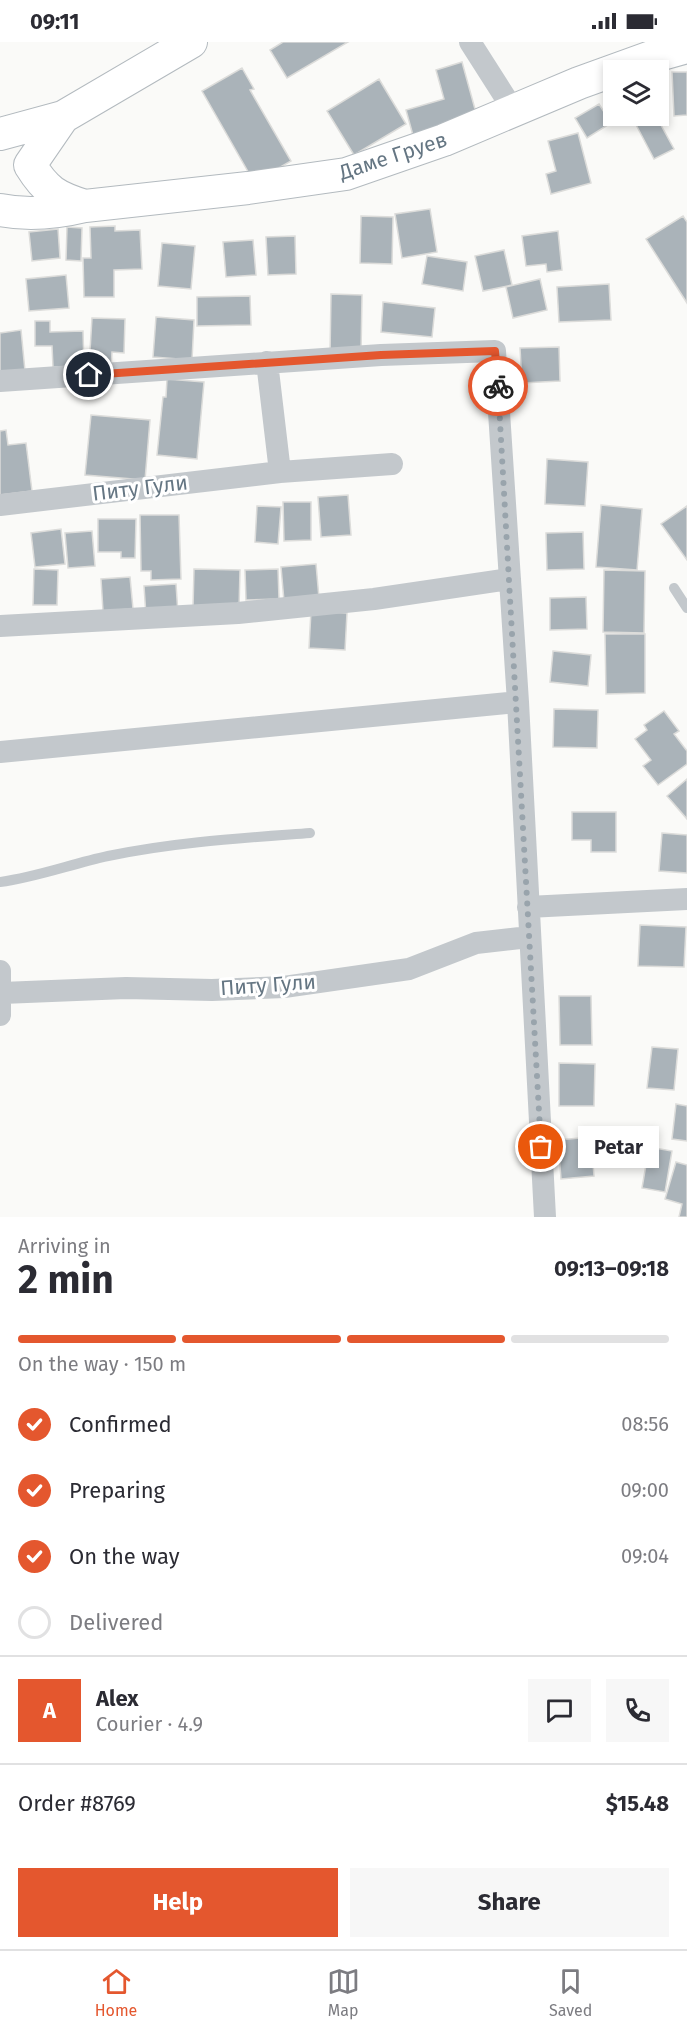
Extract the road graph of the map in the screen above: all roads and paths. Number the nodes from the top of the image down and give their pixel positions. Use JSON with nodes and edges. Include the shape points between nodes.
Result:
{"nodes":[{"id":1,"x":191,"y":42,"type":"edge"},
{"id":2,"x":470,"y":42,"type":"edge"},
{"id":3,"x":687,"y":47,"type":"edge"},
{"id":4,"x":514,"y":111,"type":"junction"},
{"id":5,"x":63,"y":117,"type":"junction"},
{"id":6,"x":0,"y":135,"type":"edge"},
{"id":7,"x":30,"y":165,"type":"junction"},
{"id":8,"x":85,"y":206,"type":"junction"},
{"id":9,"x":0,"y":209,"type":"edge"},
{"id":10,"x":267,"y":362,"type":"junction"},
{"id":11,"x":0,"y":381,"type":"edge"},
{"id":12,"x":392,"y":465,"type":"dead end"},
{"id":13,"x":280,"y":472,"type":"junction"},
{"id":14,"x":0,"y":505,"type":"edge"},
{"id":15,"x":510,"y":579,"type":"junction"},
{"id":16,"x":674,"y":588,"type":"dead end"},
{"id":17,"x":687,"y":608,"type":"edge"},
{"id":18,"x":0,"y":626,"type":"edge"},
{"id":19,"x":518,"y":702,"type":"junction"},
{"id":20,"x":0,"y":752,"type":"edge"},
{"id":21,"x":310,"y":833,"type":"dead end"},
{"id":22,"x":0,"y":882,"type":"edge"},
{"id":23,"x":687,"y":899,"type":"edge"},
{"id":24,"x":528,"y":907,"type":"junction"},
{"id":25,"x":529,"y":937,"type":"junction"},
{"id":26,"x":1,"y":993,"type":"edge"},
{"id":27,"x":545,"y":1217,"type":"edge"}],
"edges":[{"from":1,"to":5,"type":"street"},
{"from":2,"to":4,"type":"street"},
{"from":3,"to":4,"type":"street","name":"Даме Груев","via":[[579,83]]},
{"from":4,"to":8,"type":"street","name":"Даме Груев","via":[[346,174]]},
{"from":5,"to":6,"type":"street"},
{"from":5,"to":7,"type":"street"},
{"from":6,"to":7,"type":"street","via":[[25,153]]},
{"from":7,"to":8,"type":"street","via":[[39,180],[59,198]]},
{"from":7,"to":9,"type":"street","via":[[27,189],[20,199]]},
{"from":8,"to":9,"type":"street","name":"Даме Груев","via":[[30,214]]},
{"from":10,"to":11,"type":"street"},
{"from":10,"to":13,"type":"street"},
{"from":10,"to":15,"type":"street","via":[[495,351]]},
{"from":12,"to":13,"type":"street","name":"Питу Гули"},
{"from":13,"to":14,"type":"street","name":"Питу Гули"},
{"from":15,"to":18,"type":"street","via":[[249,612]]},
{"from":15,"to":19,"type":"street"},
{"from":16,"to":17,"type":"lane"},
{"from":19,"to":20,"type":"street"},
{"from":19,"to":24,"type":"street"},
{"from":21,"to":22,"type":"lane","via":[[164,847]]},
{"from":23,"to":24,"type":"street"},
{"from":24,"to":25,"type":"street"},
{"from":25,"to":26,"type":"street","name":"Питу Гули","via":[[476,943],[409,969],[284,987]]},
{"from":25,"to":27,"type":"street"}]}
